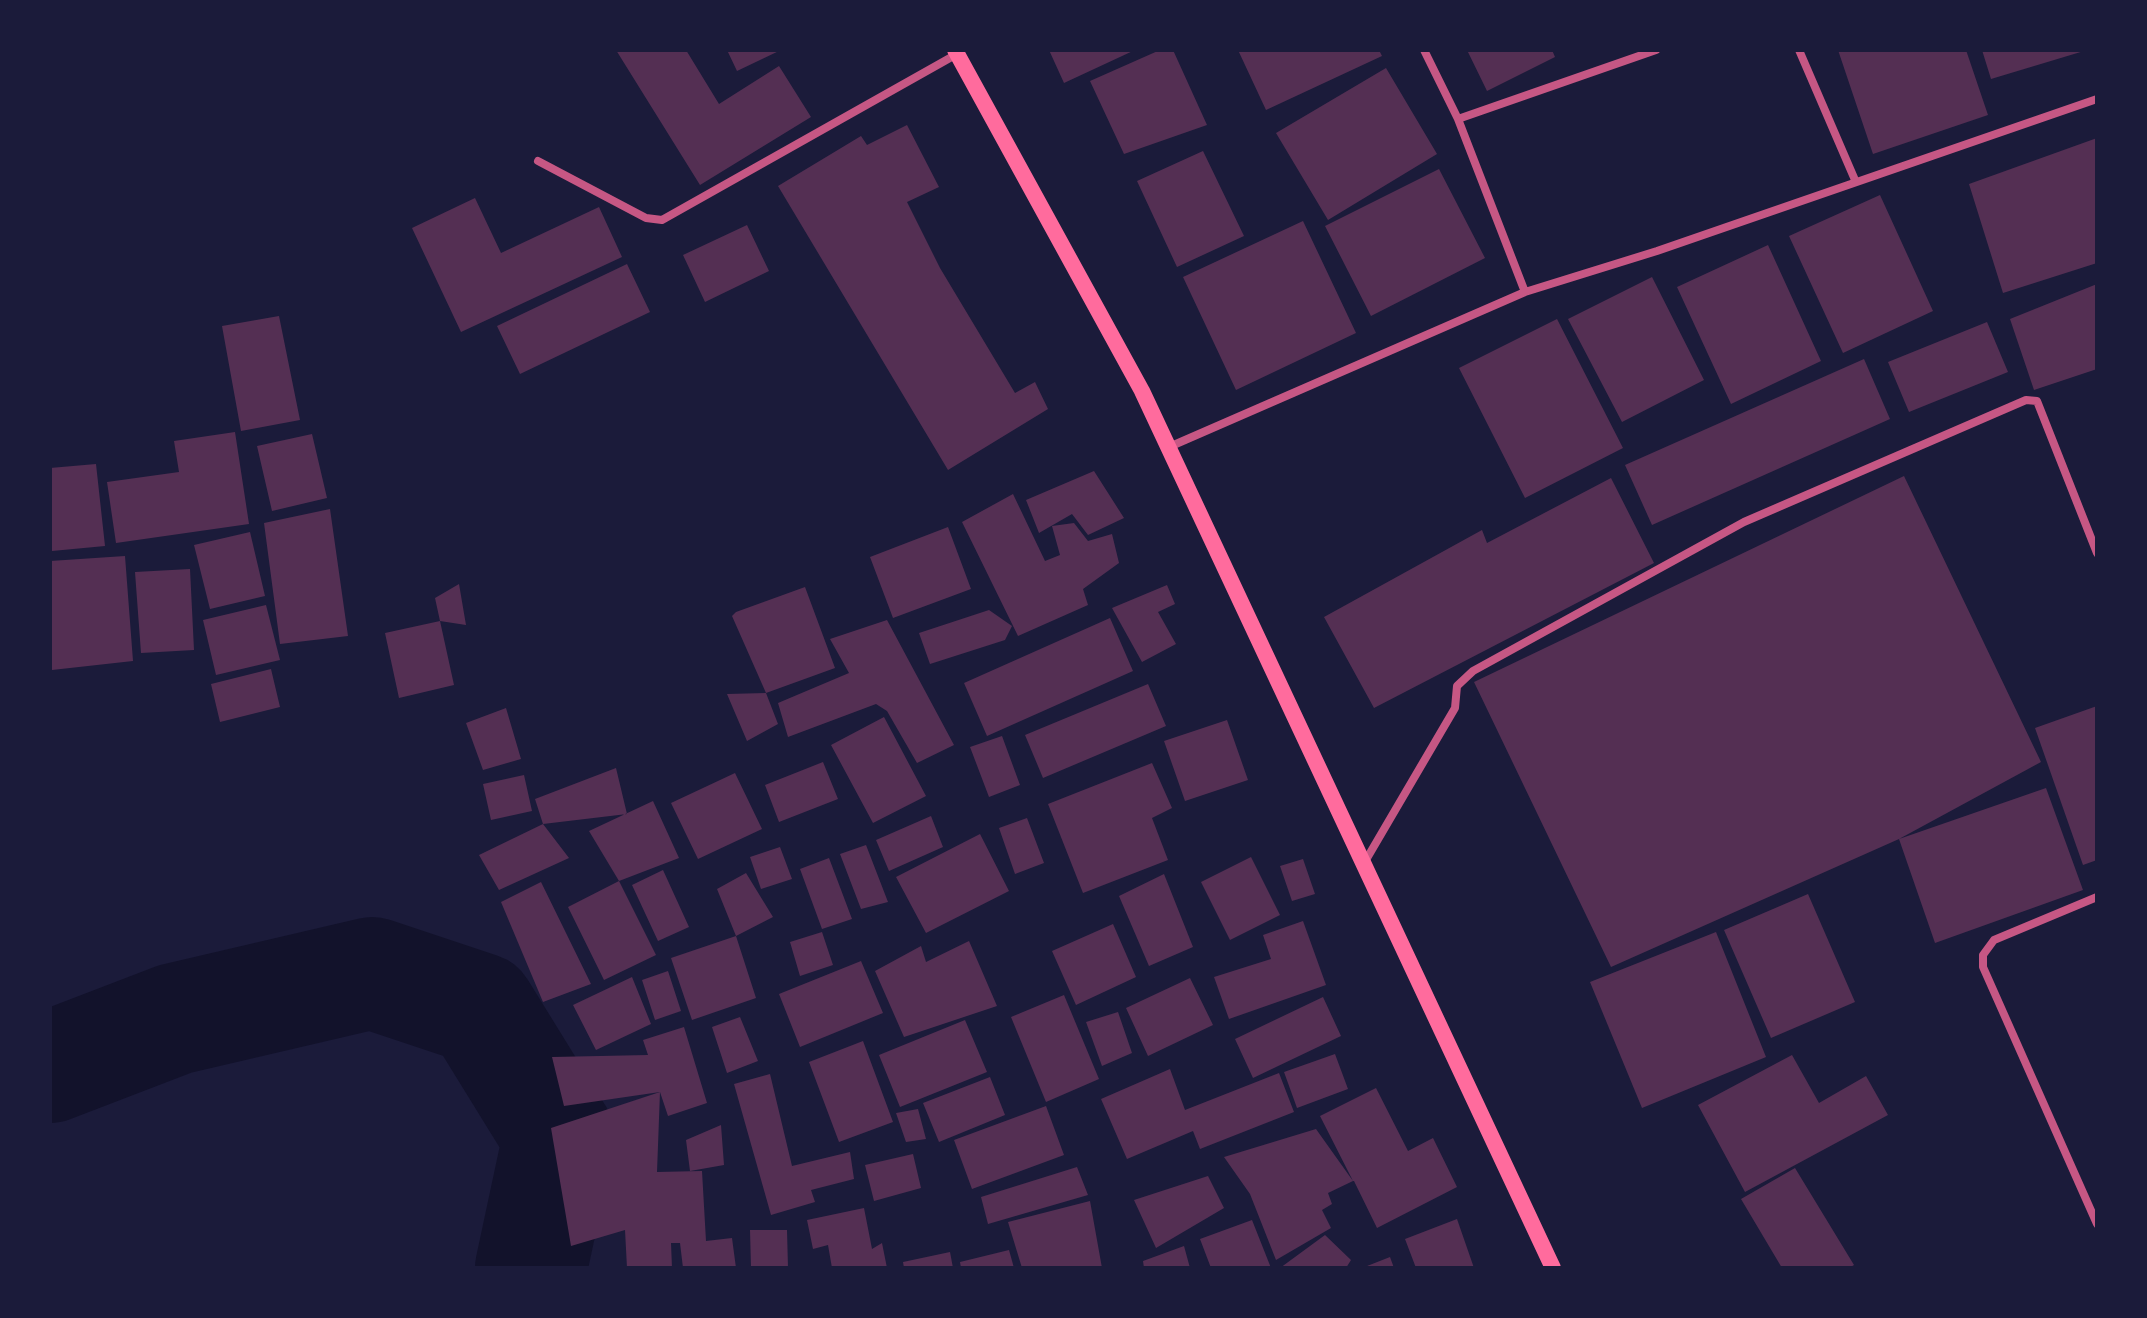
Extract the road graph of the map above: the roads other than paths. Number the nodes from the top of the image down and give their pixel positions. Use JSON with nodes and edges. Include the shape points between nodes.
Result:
{"nodes":[{"id":1,"x":1424,"y":50,"type":"edge"},
{"id":2,"x":1656,"y":50,"type":"edge"},
{"id":3,"x":1799,"y":50,"type":"edge"},
{"id":4,"x":956,"y":52,"type":"edge"},
{"id":5,"x":2097,"y":99,"type":"edge"},
{"id":6,"x":1458,"y":119,"type":"junction"},
{"id":7,"x":538,"y":161,"type":"dead end"},
{"id":8,"x":1855,"y":180,"type":"junction"},
{"id":9,"x":1525,"y":292,"type":"junction"},
{"id":10,"x":1168,"y":448,"type":"junction"},
{"id":11,"x":2097,"y":553,"type":"edge"},
{"id":12,"x":1363,"y":866,"type":"junction"},
{"id":13,"x":2097,"y":897,"type":"edge"},
{"id":14,"x":2097,"y":1224,"type":"edge"},
{"id":15,"x":1553,"y":1268,"type":"edge"}],
"edges":[{"from":1,"to":6,"type":"street"},
{"from":2,"to":6,"type":"street"},
{"from":3,"to":8,"type":"street"},
{"from":4,"to":7,"type":"street","via":[[662,220],[646,218]]},
{"from":4,"to":10,"type":"main road"},
{"from":5,"to":8,"type":"street"},
{"from":6,"to":9,"type":"street"},
{"from":8,"to":9,"type":"street"},
{"from":9,"to":10,"type":"street"},
{"from":10,"to":12,"type":"main road"},
{"from":11,"to":12,"type":"street","via":[[2037,401],[2031,398],[1997,412],[1744,522],[1473,671],[1457,686],[1455,708]]},
{"from":12,"to":15,"type":"main road"},
{"from":13,"to":14,"type":"street","via":[[1994,940],[1983,955],[1983,967]]}]}
